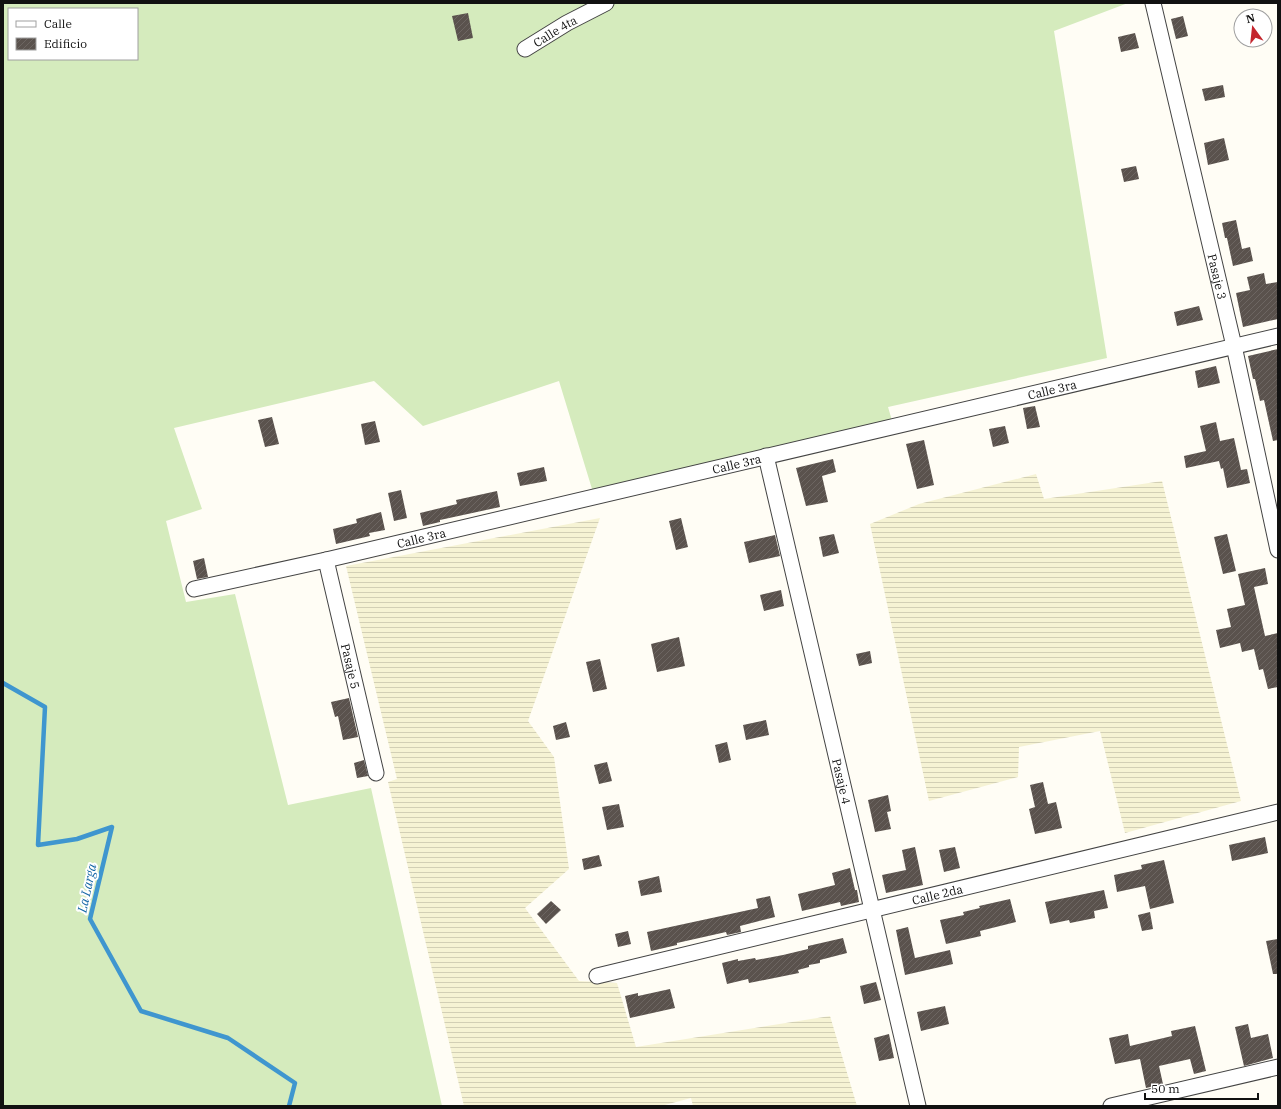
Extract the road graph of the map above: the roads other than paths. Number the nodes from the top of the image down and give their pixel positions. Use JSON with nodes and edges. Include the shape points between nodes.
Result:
{"nodes":[{"id":1,"x":606,"y":3,"type":"edge"},
{"id":2,"x":1154,"y":3,"type":"edge"},
{"id":3,"x":525,"y":49,"type":"dead end"},
{"id":4,"x":1278,"y":336,"type":"edge"},
{"id":5,"x":1234,"y":346,"type":"junction"},
{"id":6,"x":766,"y":456,"type":"junction"},
{"id":7,"x":1278,"y":550,"type":"edge"},
{"id":8,"x":326,"y":560,"type":"junction"},
{"id":9,"x":194,"y":589,"type":"dead end"},
{"id":10,"x":376,"y":773,"type":"dead end"},
{"id":11,"x":1278,"y":812,"type":"edge"},
{"id":12,"x":871,"y":909,"type":"junction"},
{"id":13,"x":597,"y":976,"type":"dead end"},
{"id":14,"x":1278,"y":1067,"type":"edge"},
{"id":15,"x":918,"y":1106,"type":"edge"},
{"id":16,"x":1112,"y":1106,"type":"edge"}],
"edges":[{"from":1,"to":3,"type":"street","name":"Calle 4ta"},
{"from":2,"to":5,"type":"street","name":"Pasaje 3"},
{"from":4,"to":5,"type":"street","name":"Calle 3ra"},
{"from":5,"to":6,"type":"street","name":"Calle 3ra"},
{"from":5,"to":7,"type":"street","name":"Pasaje 3"},
{"from":6,"to":8,"type":"street","name":"Calle 3ra"},
{"from":6,"to":12,"type":"street","name":"Pasaje 4"},
{"from":8,"to":9,"type":"street","name":"Calle 3ra"},
{"from":8,"to":10,"type":"street","name":"Pasaje 5"},
{"from":11,"to":12,"type":"street","name":"Calle 2da"},
{"from":12,"to":13,"type":"street","name":"Calle 2da"},
{"from":12,"to":15,"type":"street","name":"Pasaje 4"},
{"from":14,"to":16,"type":"street"}]}
